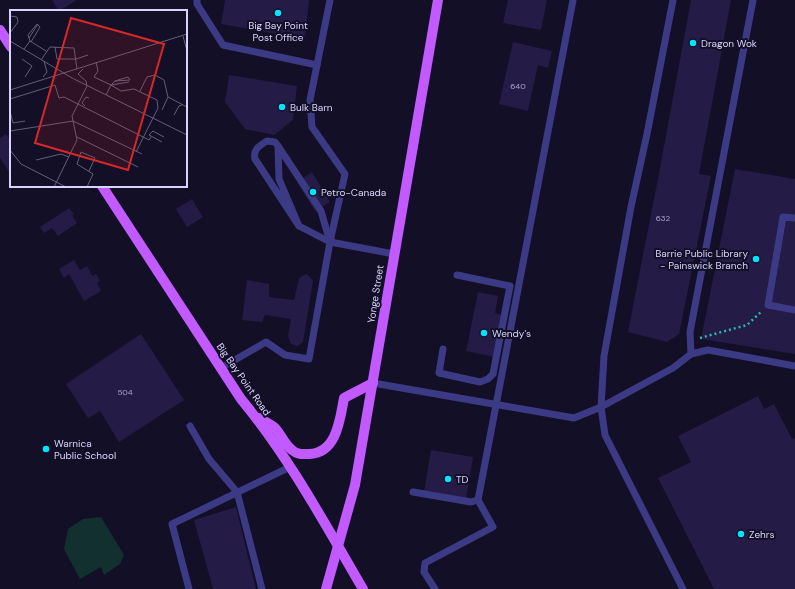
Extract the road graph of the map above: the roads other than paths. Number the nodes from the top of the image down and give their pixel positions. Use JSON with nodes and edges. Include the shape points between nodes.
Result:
{"nodes":[{"id":1,"x":197,"y":0,"type":"edge"},
{"id":2,"x":330,"y":0,"type":"edge"},
{"id":3,"x":438,"y":0,"type":"edge"},
{"id":4,"x":573,"y":0,"type":"edge"},
{"id":5,"x":672,"y":0,"type":"edge"},
{"id":6,"x":753,"y":0,"type":"edge"},
{"id":7,"x":0,"y":30,"type":"edge"},
{"id":8,"x":10,"y":45,"type":"edge"},
{"id":9,"x":317,"y":65,"type":"junction"},
{"id":10,"x":278,"y":146,"type":"junction"},
{"id":11,"x":103,"y":187,"type":"edge"},
{"id":12,"x":795,"y":218,"type":"edge"},
{"id":13,"x":299,"y":226,"type":"junction"},
{"id":14,"x":330,"y":242,"type":"junction"},
{"id":15,"x":394,"y":254,"type":"junction"},
{"id":16,"x":457,"y":276,"type":"dead end"},
{"id":17,"x":795,"y":310,"type":"edge"},
{"id":18,"x":444,"y":349,"type":"dead end"},
{"id":19,"x":691,"y":354,"type":"junction"},
{"id":20,"x":795,"y":366,"type":"edge"},
{"id":21,"x":221,"y":368,"type":"junction"},
{"id":22,"x":373,"y":383,"type":"junction"},
{"id":23,"x":497,"y":404,"type":"junction"},
{"id":24,"x":601,"y":407,"type":"junction"},
{"id":25,"x":256,"y":416,"type":"junction"},
{"id":26,"x":190,"y":426,"type":"dead end"},
{"id":27,"x":290,"y":467,"type":"junction"},
{"id":28,"x":238,"y":492,"type":"junction"},
{"id":29,"x":413,"y":492,"type":"dead end"},
{"id":30,"x":478,"y":500,"type":"junction"},
{"id":31,"x":338,"y":546,"type":"junction"},
{"id":32,"x":189,"y":589,"type":"edge"},
{"id":33,"x":262,"y":589,"type":"edge"},
{"id":34,"x":326,"y":589,"type":"edge"},
{"id":35,"x":363,"y":589,"type":"edge"},
{"id":36,"x":435,"y":589,"type":"edge"},
{"id":37,"x":683,"y":589,"type":"edge"}],
"edges":[{"from":1,"to":9,"type":"lane","via":[[197,4],[223,45]]},
{"from":2,"to":9,"type":"lane"},
{"from":3,"to":15,"type":"main road","name":"Yonge Street"},
{"from":4,"to":23,"type":"lane"},
{"from":5,"to":24,"type":"lane","via":[[605,349]]},
{"from":6,"to":19,"type":"lane","via":[[692,324]]},
{"from":7,"to":8,"type":"main road"},
{"from":9,"to":14,"type":"lane","via":[[310,100],[312,127],[345,174]]},
{"from":10,"to":13,"type":"lane","via":[[279,179]]},
{"from":10,"to":13,"type":"lane","via":[[275,142],[267,141],[256,148],[255,159]]},
{"from":10,"to":14,"type":"lane","via":[[321,211]]},
{"from":11,"to":21,"type":"main road","name":"Big Bay Point Road"},
{"from":12,"to":17,"type":"lane","via":[[784,217],[768,306]]},
{"from":13,"to":14,"type":"lane"},
{"from":14,"to":15,"type":"lane"},
{"from":14,"to":21,"type":"lane","via":[[309,359],[285,355],[266,342]]},
{"from":15,"to":22,"type":"main road","name":"Yonge Street"},
{"from":16,"to":18,"type":"lane","via":[[510,286],[493,374],[480,382],[439,373]]},
{"from":19,"to":20,"type":"lane","via":[[708,350]]},
{"from":19,"to":24,"type":"lane","via":[[673,368]]},
{"from":21,"to":25,"type":"main road","name":"Big Bay Point Road","via":[[241,399]]},
{"from":22,"to":23,"type":"lane"},
{"from":22,"to":25,"type":"main road","via":[[344,398],[336,435],[327,448],[314,454],[293,451],[274,427]]},
{"from":22,"to":31,"type":"main road","name":"Yonge Street","via":[[355,485]]},
{"from":23,"to":24,"type":"lane","via":[[574,418]]},
{"from":23,"to":30,"type":"lane"},
{"from":24,"to":37,"type":"lane","via":[[605,435]]},
{"from":25,"to":27,"type":"main road","name":"Big Bay Point Road"},
{"from":26,"to":28,"type":"lane","via":[[209,459]]},
{"from":27,"to":28,"type":"lane"},
{"from":27,"to":31,"type":"main road","name":"Big Bay Point Road"},
{"from":28,"to":32,"type":"lane","via":[[172,524]]},
{"from":28,"to":33,"type":"lane"},
{"from":29,"to":30,"type":"lane","via":[[471,502]]},
{"from":30,"to":36,"type":"lane","via":[[493,527],[425,563],[424,572]]},
{"from":31,"to":34,"type":"main road","name":"Yonge Street"},
{"from":31,"to":35,"type":"main road","name":"Big Bay Point Road"}]}
